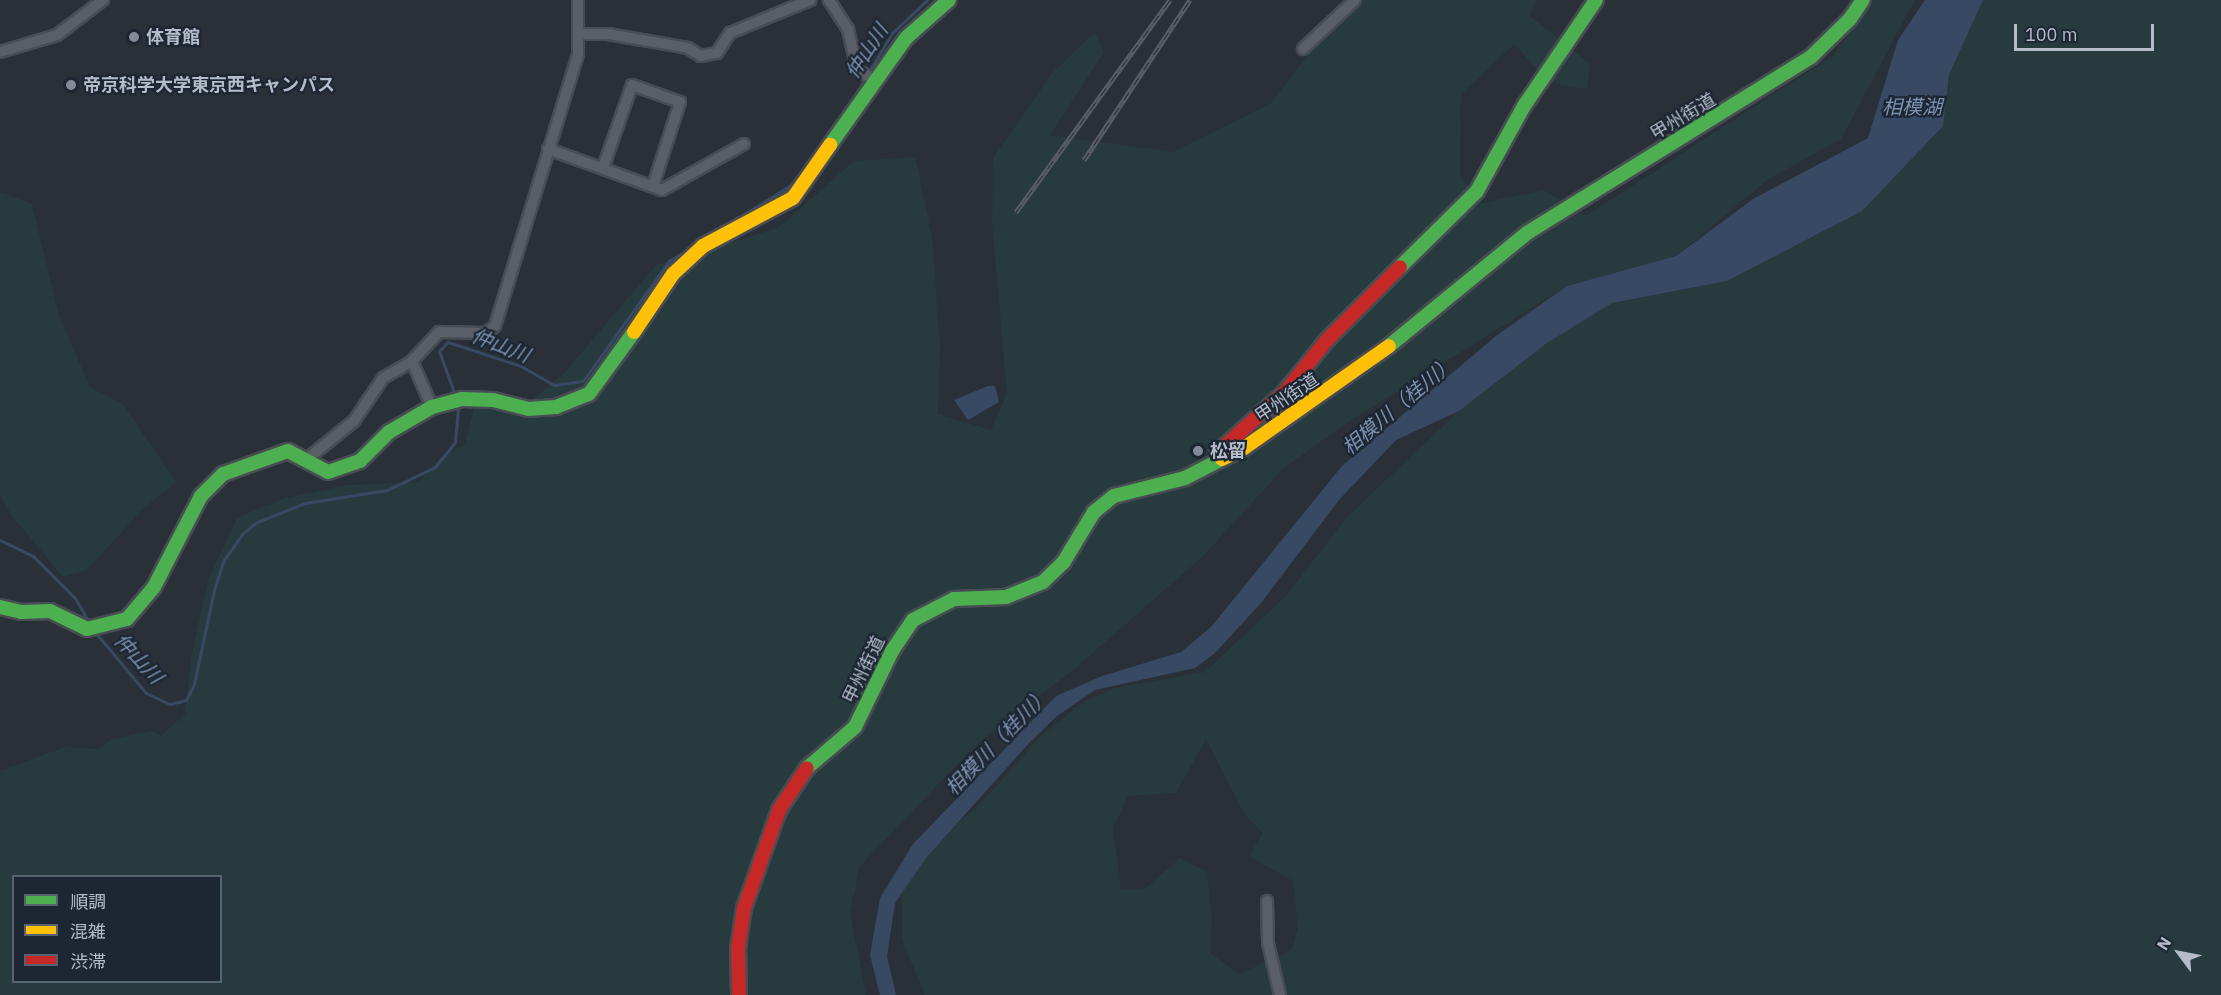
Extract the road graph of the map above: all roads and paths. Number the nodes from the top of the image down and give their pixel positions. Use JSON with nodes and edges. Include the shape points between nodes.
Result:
{"nodes":[{"id":1,"x":103,"y":0,"type":"edge"},
{"id":2,"x":578,"y":0,"type":"edge"},
{"id":3,"x":810,"y":0,"type":"edge"},
{"id":4,"x":829,"y":0,"type":"edge"},
{"id":5,"x":949,"y":0,"type":"edge"},
{"id":6,"x":1354,"y":0,"type":"edge"},
{"id":7,"x":1596,"y":0,"type":"edge"},
{"id":8,"x":1863,"y":0,"type":"edge"},
{"id":9,"x":580,"y":34,"type":"junction"},
{"id":10,"x":1303,"y":49,"type":"dead end"},
{"id":11,"x":0,"y":52,"type":"edge"},
{"id":12,"x":877,"y":81,"type":"junction"},
{"id":13,"x":744,"y":144,"type":"dead end"},
{"id":14,"x":548,"y":148,"type":"junction"},
{"id":15,"x":603,"y":168,"type":"junction"},
{"id":16,"x":653,"y":186,"type":"junction"},
{"id":17,"x":412,"y":361,"type":"junction"},
{"id":18,"x":439,"y":405,"type":"junction"},
{"id":19,"x":307,"y":459,"type":"junction"},
{"id":20,"x":1203,"y":471,"type":"junction"},
{"id":21,"x":0,"y":607,"type":"edge"},
{"id":22,"x":1268,"y":901,"type":"dead end"},
{"id":23,"x":739,"y":995,"type":"edge"},
{"id":24,"x":1280,"y":995,"type":"edge"}],
"edges":[{"from":1,"to":11,"type":"street","via":[[57,35]]},
{"from":2,"to":9,"type":"street"},
{"from":3,"to":9,"type":"street","via":[[730,33],[717,53],[701,56],[688,48],[608,34]]},
{"from":4,"to":12,"type":"street","via":[[848,29],[857,69]]},
{"from":5,"to":12,"type":"main road","via":[[913,29]]},
{"from":6,"to":10,"type":"street"},
{"from":7,"to":20,"type":"main road","via":[[1524,106],[1477,191],[1327,340],[1285,392],[1237,439],[1205,462]]},
{"from":8,"to":20,"type":"main road","name":"甲州街道","via":[[1834,37],[1811,57],[1527,233],[1337,387]]},
{"from":9,"to":14,"type":"street","via":[[578,54]]},
{"from":12,"to":18,"type":"main road","via":[[793,198],[703,246],[679,267],[589,394],[556,407],[528,409],[493,400],[462,399]]},
{"from":13,"to":16,"type":"street","via":[[662,190]]},
{"from":14,"to":15,"type":"street"},
{"from":14,"to":17,"type":"street","via":[[495,326],[486,333],[439,332]]},
{"from":15,"to":16,"type":"street"},
{"from":15,"to":16,"type":"street","via":[[632,86],[680,102]]},
{"from":17,"to":18,"type":"street"},
{"from":17,"to":19,"type":"street","via":[[383,378],[354,421]]},
{"from":18,"to":19,"type":"main road","via":[[388,432],[360,461],[328,472]]},
{"from":19,"to":21,"type":"main road","via":[[288,451],[275,454],[224,474],[210,485],[180,532],[148,596],[127,619],[87,629],[50,611],[21,612]]},
{"from":20,"to":23,"type":"main road","name":"甲州街道","via":[[1114,496],[1094,512],[1063,563],[1031,590],[1006,597],[954,599],[913,620],[892,651],[855,727],[809,765],[779,810],[744,908]]},
{"from":22,"to":24,"type":"street","via":[[1268,943]]}]}
